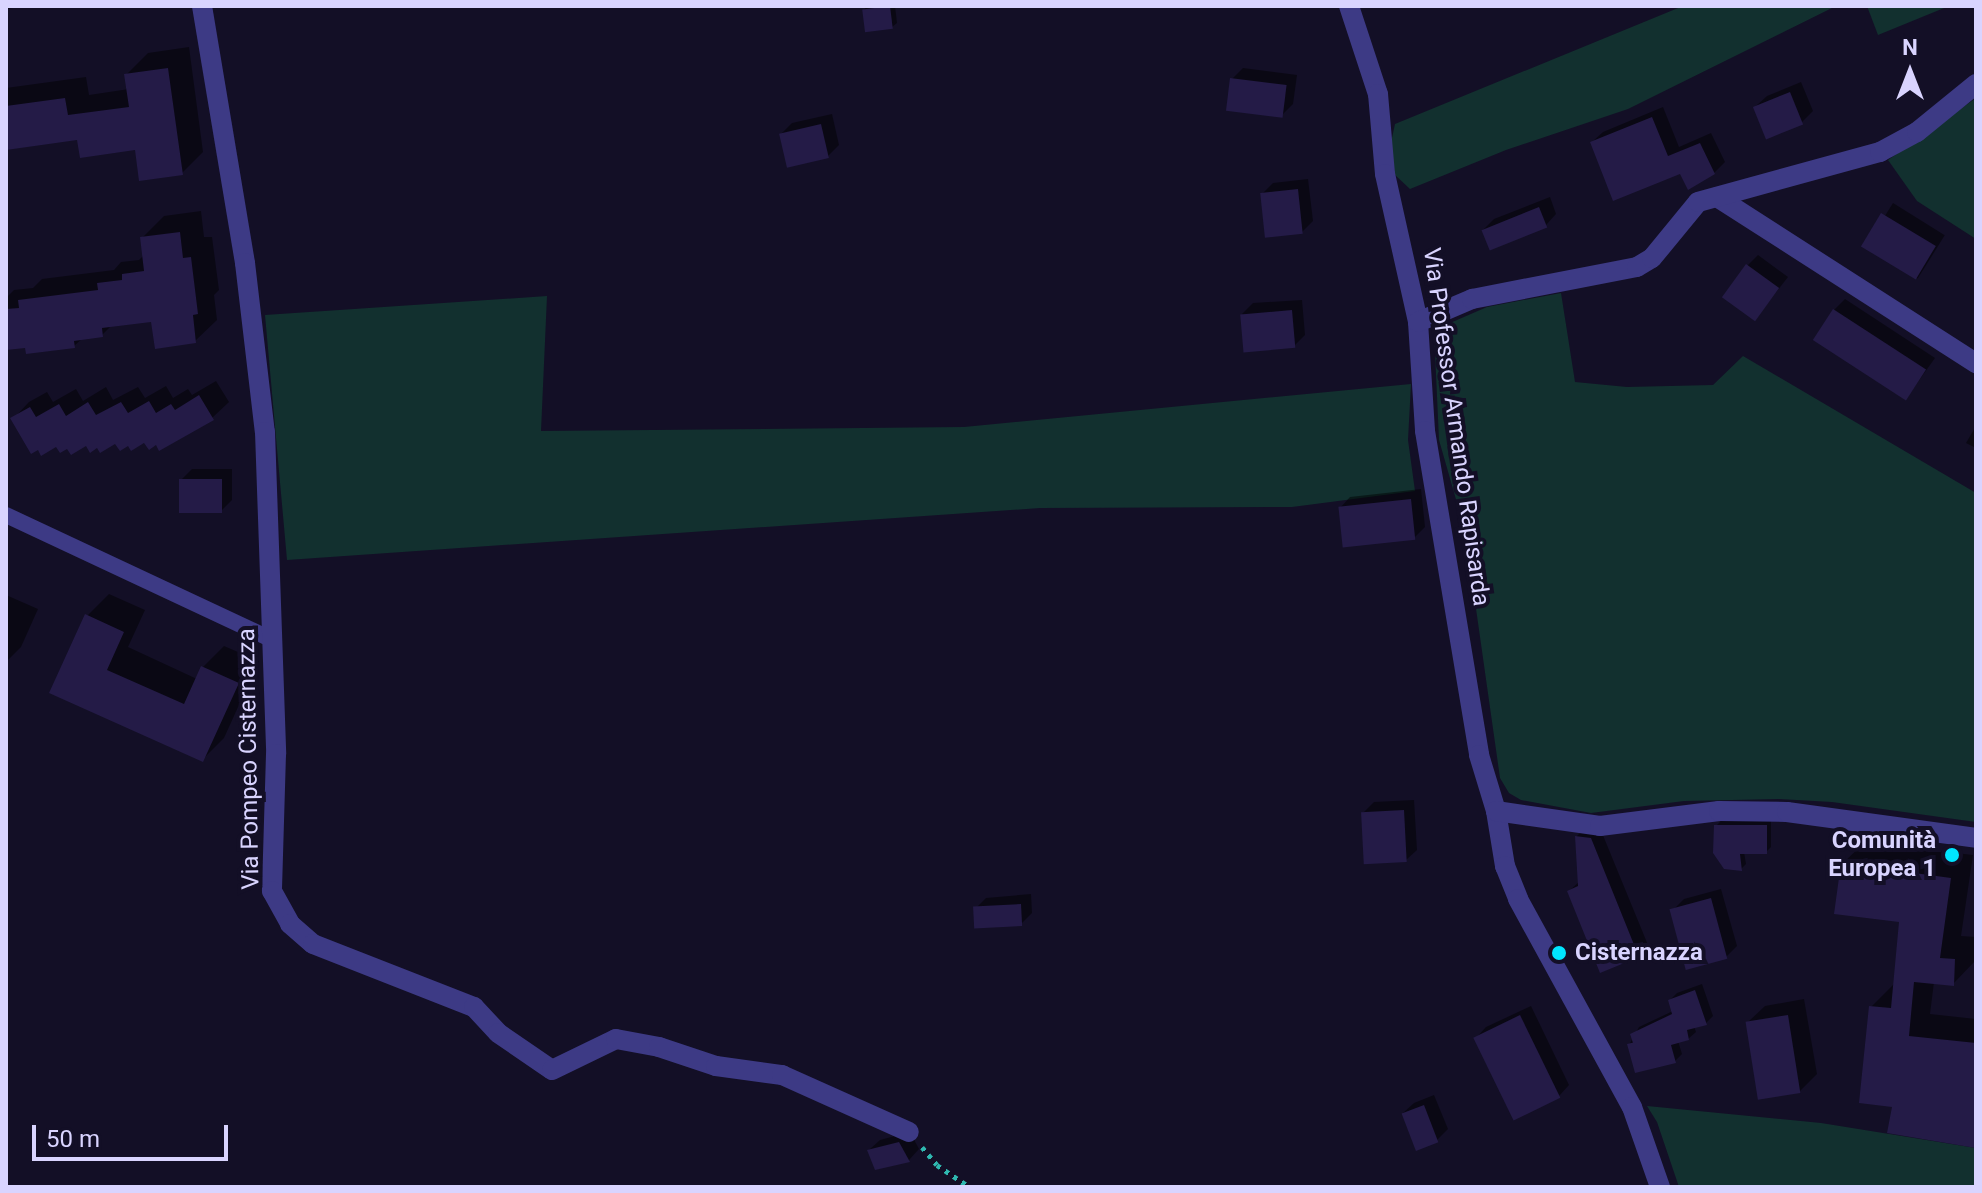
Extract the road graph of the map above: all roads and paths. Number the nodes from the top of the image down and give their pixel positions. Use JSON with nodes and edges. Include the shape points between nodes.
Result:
{"nodes":[{"id":1,"x":202,"y":6,"type":"edge"},
{"id":2,"x":1349,"y":6,"type":"edge"},
{"id":3,"x":1976,"y":84,"type":"edge"},
{"id":4,"x":1717,"y":197,"type":"junction"},
{"id":5,"x":1418,"y":322,"type":"junction"},
{"id":6,"x":1976,"y":363,"type":"edge"},
{"id":7,"x":6,"y":515,"type":"edge"},
{"id":8,"x":273,"y":640,"type":"junction"},
{"id":9,"x":1496,"y":811,"type":"junction"},
{"id":10,"x":1976,"y":838,"type":"edge"},
{"id":11,"x":909,"y":1132,"type":"joint"},
{"id":12,"x":970,"y":1187,"type":"edge"},
{"id":13,"x":1660,"y":1187,"type":"edge"}],
"edges":[{"from":1,"to":8,"type":"street","name":"Via Pompeo Cisternazza","via":[[245,263],[265,432]]},
{"from":2,"to":5,"type":"street","name":"Via Professor Armando Rapisarda","via":[[1378,94],[1385,174]]},
{"from":3,"to":4,"type":"street","via":[[1917,132],[1880,152]]},
{"from":4,"to":5,"type":"street","via":[[1698,202],[1652,258],[1637,267],[1472,299]]},
{"from":4,"to":6,"type":"street"},
{"from":5,"to":9,"type":"street","name":"Via Professor Armando Rapisarda","via":[[1425,431],[1479,755]]},
{"from":7,"to":8,"type":"lane"},
{"from":8,"to":11,"type":"street","name":"Via Pompeo Cisternazza","via":[[277,779],[272,891],[290,924],[313,944],[474,1007],[498,1033],[552,1070],[616,1039],[716,1066],[782,1075]]},
{"from":9,"to":10,"type":"street","via":[[1600,826],[1719,811],[1787,812]]},
{"from":9,"to":13,"type":"street","name":"Via Professor Armando Rapisarda","via":[[1505,866],[1518,899],[1632,1107]]},
{"from":11,"to":12,"type":"path","via":[[937,1165]]}]}
